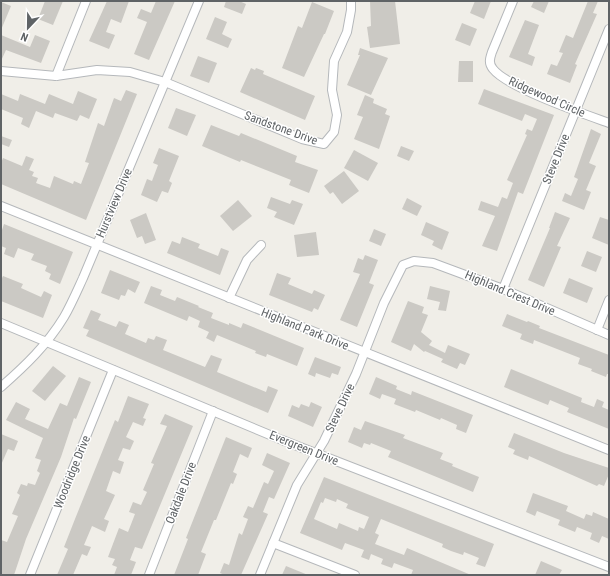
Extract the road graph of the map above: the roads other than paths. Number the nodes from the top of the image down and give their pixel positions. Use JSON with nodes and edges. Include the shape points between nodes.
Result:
{"nodes":[{"id":1,"x":86,"y":1,"type":"edge"},
{"id":2,"x":199,"y":1,"type":"edge"},
{"id":3,"x":350,"y":1,"type":"edge"},
{"id":4,"x":513,"y":1,"type":"edge"},
{"id":5,"x":609,"y":29,"type":"edge"},
{"id":6,"x":1,"y":72,"type":"edge"},
{"id":7,"x":56,"y":76,"type":"junction"},
{"id":8,"x":165,"y":82,"type":"junction"},
{"id":9,"x":575,"y":110,"type":"junction"},
{"id":10,"x":609,"y":123,"type":"edge"},
{"id":11,"x":1,"y":206,"type":"edge"},
{"id":12,"x":261,"y":245,"type":"dead end"},
{"id":13,"x":96,"y":246,"type":"junction"},
{"id":14,"x":408,"y":262,"type":"joint"},
{"id":15,"x":503,"y":289,"type":"junction"},
{"id":16,"x":228,"y":298,"type":"junction"},
{"id":17,"x":609,"y":300,"type":"edge"},
{"id":18,"x":1,"y":323,"type":"edge"},
{"id":19,"x":596,"y":330,"type":"junction"},
{"id":20,"x":609,"y":335,"type":"edge"},
{"id":21,"x":47,"y":342,"type":"junction"},
{"id":22,"x":364,"y":352,"type":"junction"},
{"id":23,"x":113,"y":370,"type":"junction"},
{"id":24,"x":1,"y":387,"type":"edge"},
{"id":25,"x":213,"y":411,"type":"junction"},
{"id":26,"x":609,"y":450,"type":"edge"},
{"id":27,"x":316,"y":453,"type":"junction"},
{"id":28,"x":273,"y":543,"type":"junction"},
{"id":29,"x":609,"y":567,"type":"edge"},
{"id":30,"x":30,"y":575,"type":"edge"},
{"id":31,"x":149,"y":575,"type":"edge"},
{"id":32,"x":260,"y":575,"type":"edge"},
{"id":33,"x":355,"y":575,"type":"edge"}],
"edges":[{"from":1,"to":7,"type":"street"},
{"from":2,"to":8,"type":"street","name":"Hurstview Drive"},
{"from":3,"to":8,"type":"street","name":"Sandstone Drive","via":[[352,10],[347,32],[334,61],[332,90],[338,115],[334,132],[324,144],[302,139]]},
{"from":4,"to":9,"type":"street","name":"Ridgewood Circle","via":[[490,63],[497,73],[509,81]]},
{"from":5,"to":9,"type":"street","name":"Steve Drive"},
{"from":6,"to":7,"type":"street"},
{"from":7,"to":8,"type":"street","via":[[97,70],[130,72]]},
{"from":8,"to":13,"type":"street","name":"Hurstview Drive"},
{"from":9,"to":10,"type":"street","name":"Ridgewood Circle"},
{"from":9,"to":15,"type":"street","name":"Steve Drive"},
{"from":11,"to":13,"type":"street","name":"Highland Park Drive"},
{"from":12,"to":16,"type":"street","via":[[247,260]]},
{"from":13,"to":16,"type":"street","name":"Highland Park Drive"},
{"from":13,"to":21,"type":"street","name":"Hurstview Drive","via":[[64,317]]},
{"from":14,"to":15,"type":"street","name":"Highland Crest Drive","via":[[433,263]]},
{"from":14,"to":22,"type":"street","name":"Steve Drive","via":[[400,270]]},
{"from":15,"to":19,"type":"street","name":"Highland Crest Drive"},
{"from":16,"to":22,"type":"street","name":"Highland Park Drive"},
{"from":17,"to":19,"type":"street"},
{"from":18,"to":21,"type":"street","name":"Evergreen Drive"},
{"from":19,"to":20,"type":"street","name":"Highland Crest Drive"},
{"from":21,"to":23,"type":"street","name":"Evergreen Drive"},
{"from":21,"to":24,"type":"street","name":"Hurstview Drive","via":[[28,364]]},
{"from":22,"to":26,"type":"street","name":"Highland Park Drive"},
{"from":22,"to":27,"type":"street","name":"Steve Drive","via":[[324,441]]},
{"from":23,"to":25,"type":"street","name":"Evergreen Drive"},
{"from":23,"to":30,"type":"street","name":"Woodridge Drive"},
{"from":25,"to":27,"type":"street","name":"Evergreen Drive"},
{"from":25,"to":31,"type":"street","name":"Oakdale Drive"},
{"from":27,"to":28,"type":"street","name":"Steve Drive","via":[[297,485]]},
{"from":27,"to":29,"type":"street","name":"Evergreen Drive"},
{"from":28,"to":32,"type":"street","name":"Steve Drive"},
{"from":28,"to":33,"type":"street"}]}
